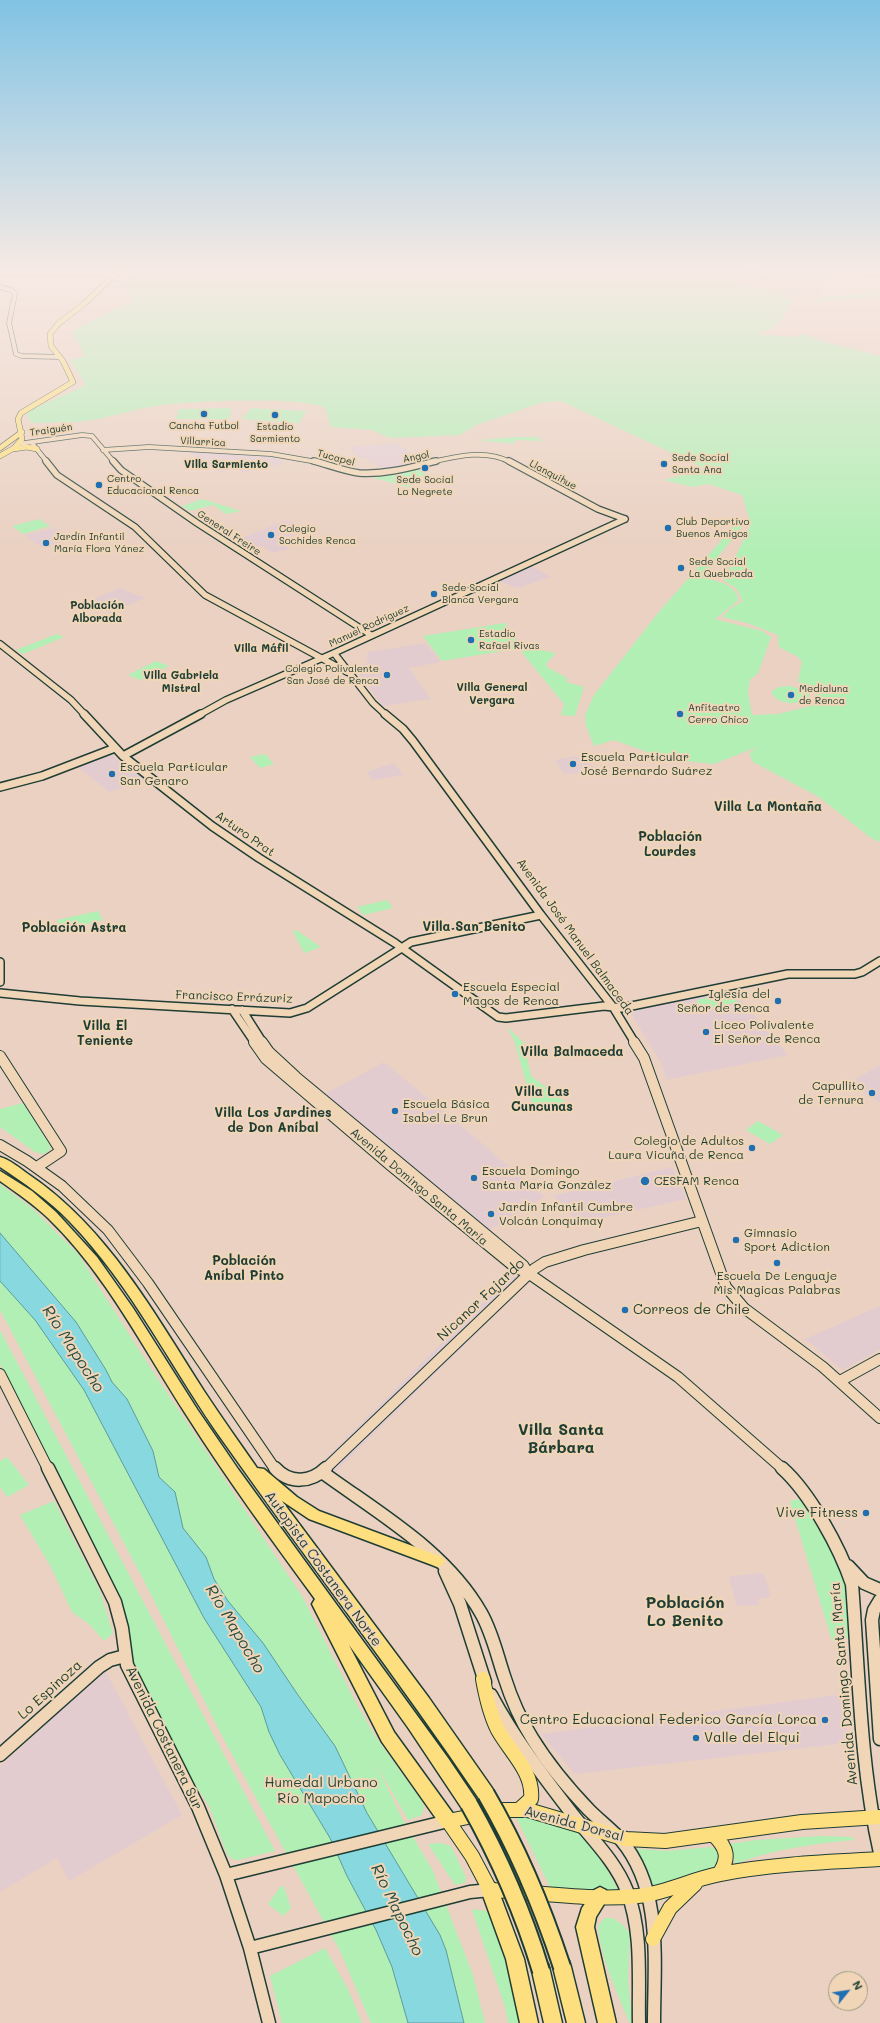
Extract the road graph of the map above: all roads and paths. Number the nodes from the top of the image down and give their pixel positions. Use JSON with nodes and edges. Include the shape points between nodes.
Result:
{"nodes":[{"id":1,"x":62,"y":361,"type":"edge"},
{"id":2,"x":22,"y":434,"type":"junction"},
{"id":3,"x":87,"y":435,"type":"joint"},
{"id":4,"x":32,"y":442,"type":"junction"},
{"id":5,"x":18,"y":444,"type":"junction"},
{"id":6,"x":0,"y":447,"type":"edge"},
{"id":7,"x":12,"y":449,"type":"junction"},
{"id":8,"x":37,"y":449,"type":"junction"},
{"id":9,"x":103,"y":450,"type":"junction"},
{"id":10,"x":0,"y":456,"type":"edge"},
{"id":11,"x":470,"y":456,"type":"joint"},
{"id":12,"x":302,"y":458,"type":"joint"},
{"id":13,"x":366,"y":473,"type":"joint"},
{"id":14,"x":626,"y":519,"type":"joint"},
{"id":15,"x":371,"y":636,"type":"junction"},
{"id":16,"x":0,"y":644,"type":"edge"},
{"id":17,"x":334,"y":653,"type":"junction"},
{"id":18,"x":321,"y":659,"type":"junction"},
{"id":19,"x":351,"y":675,"type":"junction"},
{"id":20,"x":115,"y":748,"type":"junction"},
{"id":21,"x":123,"y":756,"type":"junction"},
{"id":22,"x":0,"y":787,"type":"edge"},
{"id":23,"x":541,"y":915,"type":"junction"},
{"id":24,"x":401,"y":947,"type":"junction"},
{"id":25,"x":880,"y":961,"type":"edge"},
{"id":26,"x":0,"y":962,"type":"edge"},
{"id":27,"x":0,"y":982,"type":"edge"},
{"id":28,"x":4,"y":994,"type":"edge"},
{"id":29,"x":613,"y":1007,"type":"junction"},
{"id":30,"x":232,"y":1009,"type":"junction"},
{"id":31,"x":242,"y":1010,"type":"junction"},
{"id":32,"x":0,"y":1056,"type":"edge"},
{"id":33,"x":0,"y":1145,"type":"edge"},
{"id":34,"x":0,"y":1161,"type":"edge"},
{"id":35,"x":37,"y":1167,"type":"junction"},
{"id":36,"x":0,"y":1175,"type":"edge"},
{"id":37,"x":702,"y":1221,"type":"junction"},
{"id":38,"x":498,"y":1249,"type":"junction"},
{"id":39,"x":528,"y":1273,"type":"junction"},
{"id":40,"x":880,"y":1358,"type":"edge"},
{"id":41,"x":0,"y":1374,"type":"edge"},
{"id":42,"x":840,"y":1381,"type":"junction"},
{"id":43,"x":880,"y":1418,"type":"edge"},
{"id":44,"x":237,"y":1451,"type":"junction"},
{"id":45,"x":322,"y":1472,"type":"junction"},
{"id":46,"x":844,"y":1561,"type":"junction"},
{"id":47,"x":439,"y":1563,"type":"junction"},
{"id":48,"x":303,"y":1572,"type":"junction"},
{"id":49,"x":880,"y":1590,"type":"edge"},
{"id":50,"x":880,"y":1600,"type":"edge"},
{"id":51,"x":125,"y":1656,"type":"junction"},
{"id":52,"x":483,"y":1680,"type":"junction"},
{"id":53,"x":880,"y":1739,"type":"edge"},
{"id":54,"x":0,"y":1755,"type":"edge"},
{"id":55,"x":520,"y":1809,"type":"junction"},
{"id":56,"x":876,"y":1817,"type":"edge"},
{"id":57,"x":448,"y":1821,"type":"junction"},
{"id":58,"x":581,"y":1825,"type":"junction"},
{"id":59,"x":714,"y":1835,"type":"junction"},
{"id":60,"x":616,"y":1836,"type":"junction"},
{"id":61,"x":880,"y":1853,"type":"edge"},
{"id":62,"x":880,"y":1860,"type":"edge"},
{"id":63,"x":719,"y":1874,"type":"junction"},
{"id":64,"x":226,"y":1875,"type":"junction"},
{"id":65,"x":698,"y":1881,"type":"junction"},
{"id":66,"x":490,"y":1890,"type":"junction"},
{"id":67,"x":649,"y":1894,"type":"junction"},
{"id":68,"x":600,"y":1896,"type":"junction"},
{"id":69,"x":629,"y":1896,"type":"junction"},
{"id":70,"x":653,"y":1939,"type":"junction"},
{"id":71,"x":250,"y":1948,"type":"junction"},
{"id":72,"x":269,"y":2023,"type":"edge"},
{"id":73,"x":529,"y":2023,"type":"edge"},
{"id":74,"x":553,"y":2023,"type":"edge"},
{"id":75,"x":576,"y":2023,"type":"edge"},
{"id":76,"x":607,"y":2023,"type":"edge"},
{"id":77,"x":639,"y":2023,"type":"edge"},
{"id":78,"x":654,"y":2023,"type":"edge"}],
"edges":[{"from":1,"to":2,"type":"main road","via":[[73,382],[21,413],[18,419]]},
{"from":2,"to":4,"type":"street"},
{"from":2,"to":5,"type":"main road"},
{"from":2,"to":6,"type":"main road"},
{"from":3,"to":4,"type":"street","name":"Traiguén"},
{"from":3,"to":9,"type":"street","name":"General Freire"},
{"from":4,"to":5,"type":"street","name":"Traiguén"},
{"from":4,"to":8,"type":"street","name":"Avenida José Manuel Balmaceda"},
{"from":5,"to":6,"type":"main road"},
{"from":5,"to":7,"type":"main road"},
{"from":7,"to":8,"type":"main road"},
{"from":7,"to":10,"type":"main road"},
{"from":8,"to":18,"type":"street","name":"Avenida José Manuel Balmaceda","via":[[57,475],[135,527],[205,595]]},
{"from":9,"to":12,"type":"street","name":"Villarrica","via":[[134,447]]},
{"from":9,"to":15,"type":"street","name":"General Freire","via":[[117,467],[197,523]]},
{"from":11,"to":13,"type":"street","name":"Angol"},
{"from":11,"to":14,"type":"street","name":"Llanquihue","via":[[505,459],[598,509]]},
{"from":12,"to":13,"type":"street","name":"Tucapel","via":[[349,472]]},
{"from":14,"to":15,"type":"street","name":"Manuel Rodríguez"},
{"from":15,"to":17,"type":"street","name":"Manuel Rodríguez"},
{"from":16,"to":20,"type":"street","name":"Arturo Prat","via":[[71,700]]},
{"from":17,"to":18,"type":"street","name":"Manuel Rodríguez"},
{"from":17,"to":19,"type":"street","name":"Avenida José Manuel Balmaceda"},
{"from":18,"to":19,"type":"street","name":"Avenida José Manuel Balmaceda"},
{"from":18,"to":21,"type":"street","name":"Manuel Rodríguez","via":[[226,700]]},
{"from":19,"to":23,"type":"street","name":"Avenida José Manuel Balmaceda","via":[[373,703],[413,741]]},
{"from":20,"to":21,"type":"street","name":"Arturo Prat"},
{"from":20,"to":22,"type":"street","via":[[42,776]]},
{"from":21,"to":24,"type":"street","name":"Arturo Prat","via":[[241,846]]},
{"from":23,"to":24,"type":"street","name":"Francisco Errázuriz","via":[[411,942]]},
{"from":23,"to":29,"type":"street","name":"Avenida José Manuel Balmaceda"},
{"from":24,"to":29,"type":"street","name":"Arturo Prat","via":[[498,1017]]},
{"from":24,"to":31,"type":"street","name":"Francisco Errázuriz","via":[[304,1010],[285,1014]]},
{"from":25,"to":29,"type":"street","via":[[855,974],[788,974],[622,1008]]},
{"from":26,"to":27,"type":"street"},
{"from":27,"to":28,"type":"street"},
{"from":28,"to":30,"type":"street","name":"Francisco Errázuriz","via":[[87,1002]]},
{"from":29,"to":37,"type":"street","name":"Avenida José Manuel Balmaceda","via":[[644,1058]]},
{"from":30,"to":31,"type":"street","name":"Francisco Errázuriz"},
{"from":30,"to":38,"type":"street","name":"Avenida Domingo Santa María","via":[[266,1059]]},
{"from":31,"to":38,"type":"street","name":"Avenida Domingo Santa María","via":[[270,1052],[291,1072]]},
{"from":32,"to":35,"type":"street","via":[[61,1152]]},
{"from":33,"to":35,"type":"street"},
{"from":34,"to":44,"type":"highway","name":"Autopista Costanera Norte","via":[[50,1195],[98,1243],[129,1284]]},
{"from":35,"to":45,"type":"street","via":[[78,1199],[114,1237],[278,1473],[287,1479],[298,1481]]},
{"from":36,"to":48,"type":"highway","name":"Autopista Costanera Norte","via":[[46,1209],[86,1250],[123,1302],[212,1443]]},
{"from":37,"to":39,"type":"street","name":"Nicanor Fajardo","via":[[584,1250],[542,1264]]},
{"from":37,"to":42,"type":"street","name":"Avenida José Manuel Balmaceda","via":[[726,1287],[734,1297],[744,1308]]},
{"from":38,"to":39,"type":"street","name":"Avenida Domingo Santa María","via":[[518,1269]]},
{"from":39,"to":45,"type":"street","name":"Nicanor Fajardo"},
{"from":39,"to":46,"type":"street","name":"Avenida Domingo Santa María","via":[[678,1377],[776,1463],[801,1489]]},
{"from":40,"to":42,"type":"street"},
{"from":41,"to":51,"type":"street","name":"Avenida Costanera Sur","via":[[107,1585],[122,1628]]},
{"from":42,"to":43,"type":"street","name":"Avenida José Manuel Balmaceda"},
{"from":44,"to":47,"type":"highway","via":[[270,1483],[307,1511]]},
{"from":44,"to":75,"type":"highway","name":"Autopista Costanera Norte","bridge":true,"via":[[467,1765],[495,1808],[536,1892],[562,1967]]},
{"from":45,"to":47,"type":"street","via":[[403,1532]]},
{"from":46,"to":49,"type":"street","via":[[864,1583]]},
{"from":46,"to":56,"type":"street","name":"Avenida Domingo Santa María","via":[[853,1591],[862,1726]]},
{"from":47,"to":52,"type":"street","via":[[459,1600]]},
{"from":47,"to":60,"type":"street","via":[[465,1588],[479,1610],[493,1641],[515,1706],[538,1746],[588,1809]]},
{"from":48,"to":57,"type":"highway","via":[[388,1737]]},
{"from":48,"to":74,"type":"highway","name":"Autopista Costanera Norte","bridge":true,"via":[[449,1774],[478,1820],[502,1866],[522,1914],[541,1971]]},
{"from":50,"to":53,"type":"street","via":[[874,1610],[872,1625]]},
{"from":51,"to":54,"type":"street","name":"Lo Espinoza","via":[[110,1660],[99,1667]]},
{"from":51,"to":64,"type":"street","name":"Avenida Costanera Sur","via":[[130,1674],[198,1807]]},
{"from":52,"to":55,"type":"main road","via":[[498,1729],[533,1785],[532,1799]]},
{"from":52,"to":58,"type":"street","via":[[514,1734]]},
{"from":55,"to":57,"type":"main road","name":"Avenida Dorsal","via":[[489,1812]]},
{"from":55,"to":58,"type":"main road","name":"Avenida Dorsal","via":[[536,1811]]},
{"from":56,"to":59,"type":"main road","name":"Avenida Dorsal","via":[[802,1822]]},
{"from":56,"to":61,"type":"street","name":"Avenida Domingo Santa María"},
{"from":57,"to":64,"type":"street","name":"Avenida Dorsal"},
{"from":57,"to":66,"type":"main road","via":[[472,1856]]},
{"from":58,"to":60,"type":"main road","name":"Avenida Dorsal"},
{"from":58,"to":69,"type":"street","via":[[612,1865]]},
{"from":59,"to":60,"type":"main road","name":"Avenida Dorsal","via":[[665,1841]]},
{"from":59,"to":63,"type":"main road","via":[[726,1849],[728,1858],[726,1866]]},
{"from":60,"to":67,"type":"street","via":[[637,1866]]},
{"from":62,"to":63,"type":"main road","via":[[782,1866]]},
{"from":63,"to":65,"type":"main road"},
{"from":64,"to":71,"type":"street","name":"Avenida Costanera Sur"},
{"from":65,"to":67,"type":"main road"},
{"from":65,"to":70,"type":"main road","via":[[667,1911]]},
{"from":66,"to":68,"type":"main road"},
{"from":66,"to":71,"type":"street","via":[[470,1892]]},
{"from":66,"to":73,"type":"highway","via":[[515,1959]]},
{"from":67,"to":69,"type":"main road"},
{"from":67,"to":70,"type":"street"},
{"from":68,"to":69,"type":"main road"},
{"from":68,"to":76,"type":"highway","via":[[588,1914],[585,1927]]},
{"from":69,"to":77,"type":"street","via":[[637,1943]]},
{"from":70,"to":78,"type":"street"},
{"from":71,"to":72,"type":"street","name":"Avenida Costanera Sur"}]}
